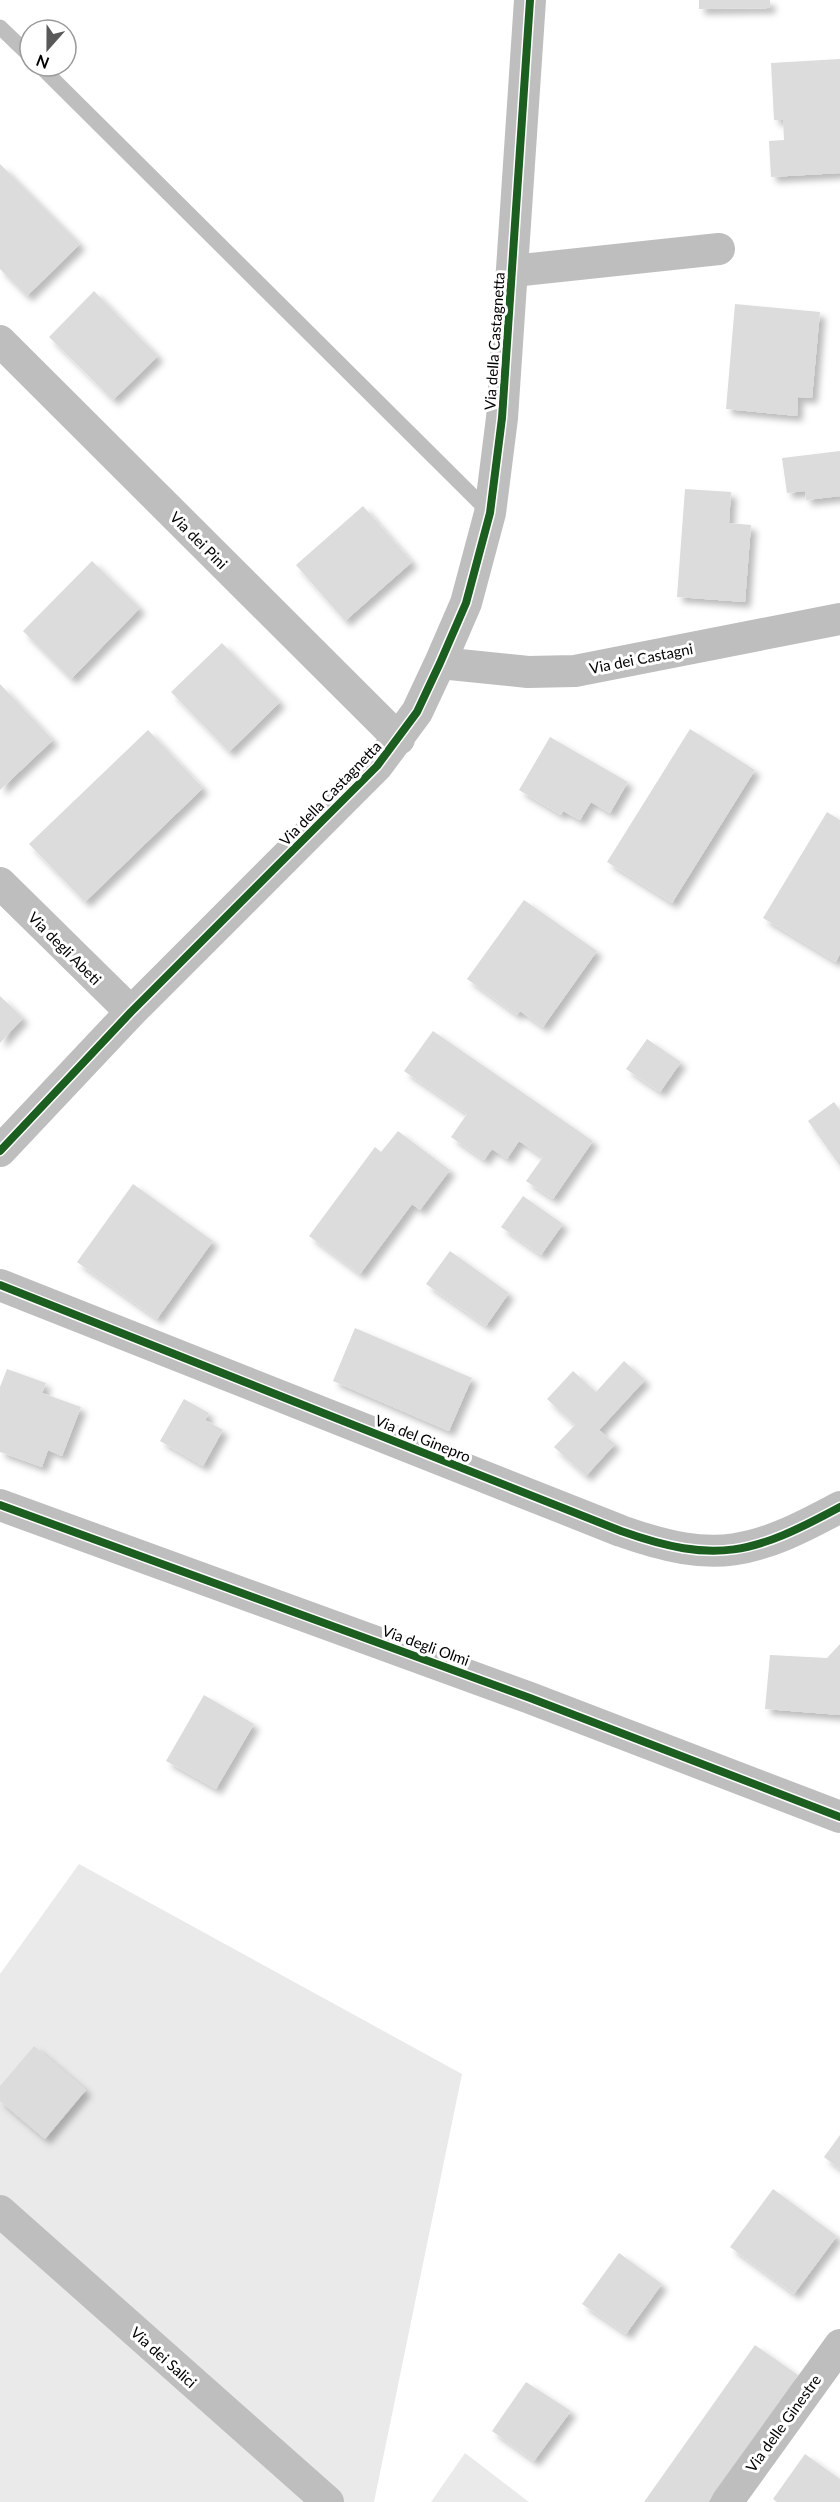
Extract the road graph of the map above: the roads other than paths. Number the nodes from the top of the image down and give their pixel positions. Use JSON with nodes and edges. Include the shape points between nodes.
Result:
{"nodes":[{"id":1,"x":530,"y":0,"type":"edge"},
{"id":2,"x":0,"y":27,"type":"edge"},
{"id":3,"x":18,"y":44,"type":"edge"},
{"id":4,"x":52,"y":78,"type":"edge"},
{"id":5,"x":719,"y":249,"type":"dead end"},
{"id":6,"x":513,"y":271,"type":"junction"},
{"id":7,"x":0,"y":341,"type":"edge"},
{"id":8,"x":490,"y":513,"type":"junction"},
{"id":9,"x":840,"y":619,"type":"edge"},
{"id":10,"x":440,"y":663,"type":"junction"},
{"id":11,"x":399,"y":739,"type":"junction"},
{"id":12,"x":0,"y":883,"type":"edge"},
{"id":13,"x":131,"y":1012,"type":"junction"},
{"id":14,"x":0,"y":1151,"type":"edge"},
{"id":15,"x":0,"y":1285,"type":"edge"},
{"id":16,"x":0,"y":1505,"type":"edge"},
{"id":17,"x":840,"y":1507,"type":"edge"},
{"id":18,"x":840,"y":1816,"type":"edge"},
{"id":19,"x":0,"y":2211,"type":"edge"},
{"id":20,"x":840,"y":2345,"type":"edge"},
{"id":21,"x":328,"y":2502,"type":"edge"},
{"id":22,"x":727,"y":2502,"type":"edge"}],
"edges":[{"from":1,"to":6,"type":"street","name":"Via della Castagnetta"},
{"from":2,"to":3,"type":"lane"},
{"from":4,"to":8,"type":"lane"},
{"from":5,"to":6,"type":"street"},
{"from":6,"to":8,"type":"street","name":"Via della Castagnetta"},
{"from":7,"to":11,"type":"street","name":"Via dei Pini"},
{"from":8,"to":10,"type":"street","name":"Via della Castagnetta","via":[[466,603]]},
{"from":9,"to":10,"type":"street","name":"Via dei Castagni","via":[[575,671],[528,672]]},
{"from":10,"to":11,"type":"street","name":"Via della Castagnetta","via":[[417,712]]},
{"from":11,"to":13,"type":"street","name":"Via della Castagnetta","via":[[377,766]]},
{"from":12,"to":13,"type":"street","name":"Via degli Abeti"},
{"from":13,"to":14,"type":"street","name":"Via della Castagnetta"},
{"from":15,"to":17,"type":"street","name":"Via del Ginepro","via":[[659,1544],[713,1551],[752,1547],[795,1532]]},
{"from":16,"to":18,"type":"street","name":"Via degli Olmi","via":[[530,1698]]},
{"from":19,"to":21,"type":"street","name":"Via dei Salici"},
{"from":20,"to":22,"type":"street","name":"Via delle Ginestre"}]}
